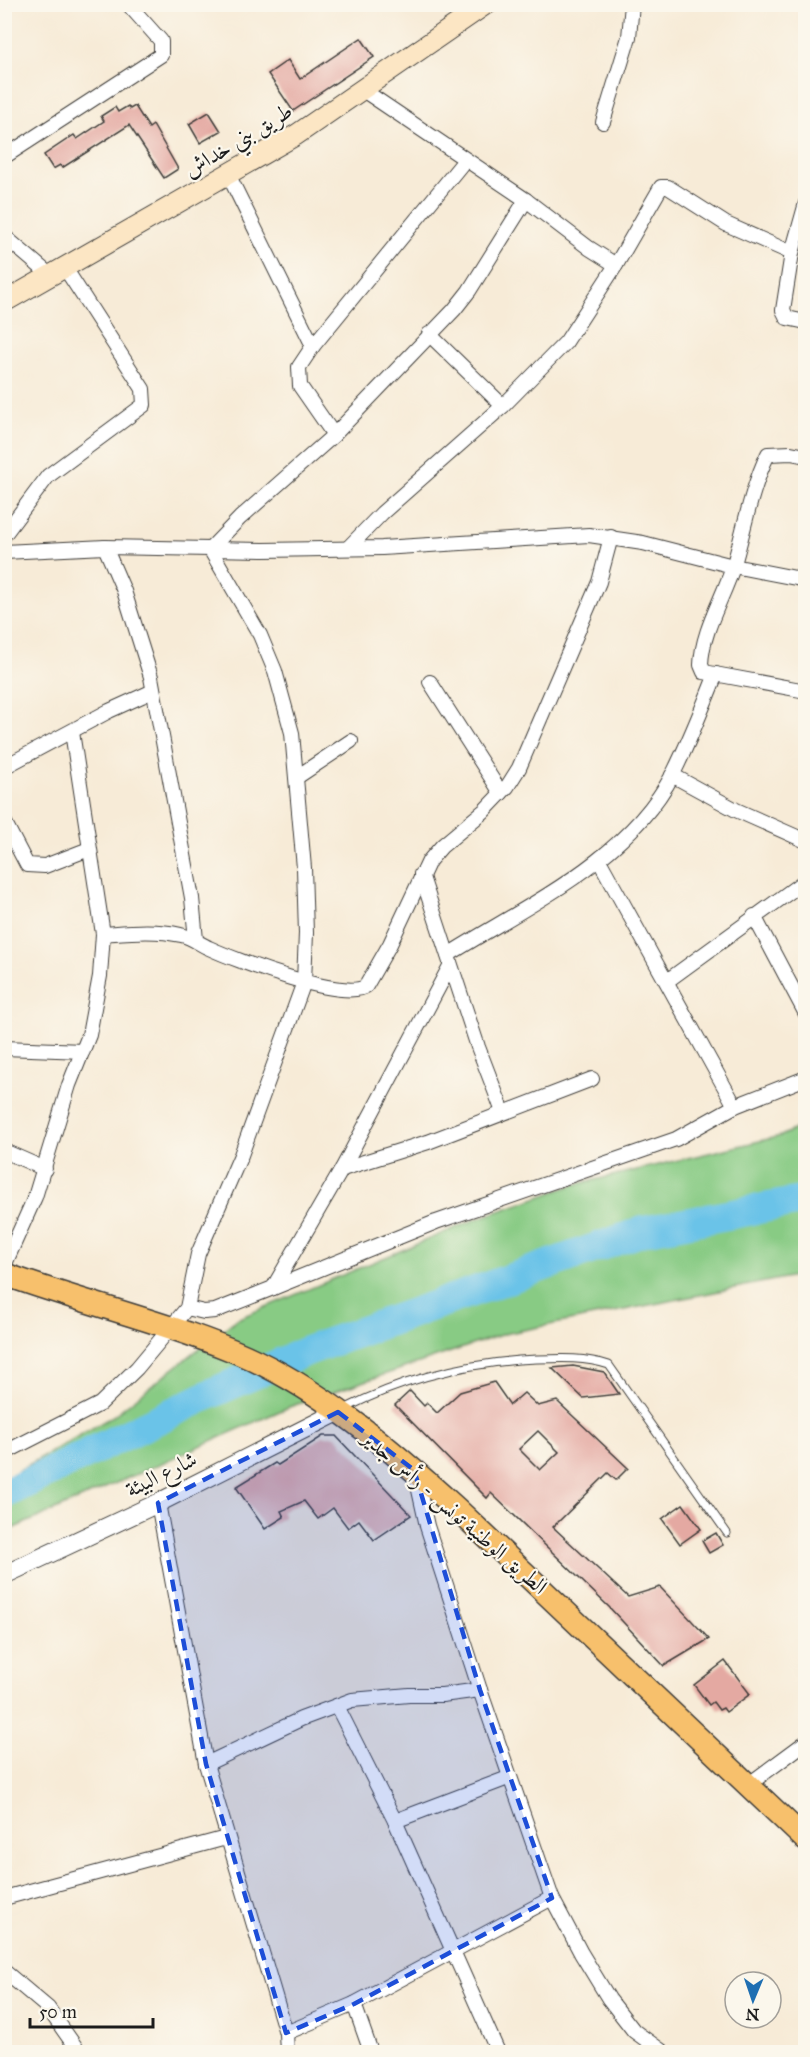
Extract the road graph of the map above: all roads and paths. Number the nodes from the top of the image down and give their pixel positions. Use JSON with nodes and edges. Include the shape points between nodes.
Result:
{"nodes":[{"id":1,"x":128,"y":4,"type":"edge"},
{"id":2,"x":486,"y":4,"type":"edge"},
{"id":3,"x":632,"y":4,"type":"edge"},
{"id":4,"x":363,"y":90,"type":"junction"},
{"id":5,"x":603,"y":122,"type":"dead end"},
{"id":6,"x":4,"y":157,"type":"edge"},
{"id":7,"x":465,"y":160,"type":"junction"},
{"id":8,"x":228,"y":174,"type":"junction"},
{"id":9,"x":526,"y":200,"type":"junction"},
{"id":10,"x":806,"y":203,"type":"edge"},
{"id":11,"x":4,"y":236,"type":"edge"},
{"id":12,"x":792,"y":253,"type":"junction"},
{"id":13,"x":616,"y":266,"type":"junction"},
{"id":14,"x":58,"y":272,"type":"junction"},
{"id":15,"x":4,"y":302,"type":"edge"},
{"id":16,"x":806,"y":322,"type":"edge"},
{"id":17,"x":429,"y":334,"type":"junction"},
{"id":18,"x":313,"y":346,"type":"junction"},
{"id":19,"x":503,"y":406,"type":"junction"},
{"id":20,"x":334,"y":435,"type":"junction"},
{"id":21,"x":806,"y":456,"type":"edge"},
{"id":22,"x":4,"y":535,"type":"edge"},
{"id":23,"x":611,"y":537,"type":"junction"},
{"id":24,"x":105,"y":547,"type":"junction"},
{"id":25,"x":348,"y":548,"type":"junction"},
{"id":26,"x":210,"y":549,"type":"junction"},
{"id":27,"x":4,"y":552,"type":"edge"},
{"id":28,"x":733,"y":566,"type":"junction"},
{"id":29,"x":806,"y":580,"type":"edge"},
{"id":30,"x":716,"y":674,"type":"junction"},
{"id":31,"x":430,"y":682,"type":"dead end"},
{"id":32,"x":153,"y":691,"type":"junction"},
{"id":33,"x":806,"y":691,"type":"edge"},
{"id":34,"x":72,"y":732,"type":"junction"},
{"id":35,"x":351,"y":741,"type":"dead end"},
{"id":36,"x":4,"y":767,"type":"edge"},
{"id":37,"x":672,"y":775,"type":"junction"},
{"id":38,"x":297,"y":777,"type":"junction"},
{"id":39,"x":501,"y":793,"type":"junction"},
{"id":40,"x":4,"y":821,"type":"edge"},
{"id":41,"x":806,"y":841,"type":"edge"},
{"id":42,"x":89,"y":849,"type":"junction"},
{"id":43,"x":599,"y":860,"type":"junction"},
{"id":44,"x":421,"y":874,"type":"junction"},
{"id":45,"x":806,"y":880,"type":"edge"},
{"id":46,"x":754,"y":916,"type":"junction"},
{"id":47,"x":103,"y":934,"type":"junction"},
{"id":48,"x":196,"y":940,"type":"junction"},
{"id":49,"x":449,"y":961,"type":"junction"},
{"id":50,"x":667,"y":981,"type":"junction"},
{"id":51,"x":304,"y":982,"type":"junction"},
{"id":52,"x":806,"y":1014,"type":"edge"},
{"id":53,"x":4,"y":1048,"type":"edge"},
{"id":54,"x":83,"y":1052,"type":"junction"},
{"id":55,"x":592,"y":1078,"type":"dead end"},
{"id":56,"x":806,"y":1078,"type":"edge"},
{"id":57,"x":735,"y":1106,"type":"junction"},
{"id":58,"x":503,"y":1112,"type":"junction"},
{"id":59,"x":4,"y":1151,"type":"edge"},
{"id":60,"x":45,"y":1169,"type":"junction"},
{"id":61,"x":342,"y":1169,"type":"junction"},
{"id":62,"x":4,"y":1266,"type":"edge"},
{"id":63,"x":4,"y":1274,"type":"edge"},
{"id":64,"x":273,"y":1288,"type":"junction"},
{"id":65,"x":187,"y":1308,"type":"junction"},
{"id":66,"x":169,"y":1327,"type":"junction"},
{"id":67,"x":331,"y":1407,"type":"junction"},
{"id":68,"x":4,"y":1453,"type":"edge"},
{"id":69,"x":414,"y":1470,"type":"junction"},
{"id":70,"x":158,"y":1503,"type":"junction"},
{"id":71,"x":728,"y":1533,"type":"dead end"},
{"id":72,"x":4,"y":1575,"type":"edge"},
{"id":73,"x":480,"y":1690,"type":"junction"},
{"id":74,"x":337,"y":1706,"type":"junction"},
{"id":75,"x":806,"y":1742,"type":"edge"},
{"id":76,"x":206,"y":1764,"type":"junction"},
{"id":77,"x":508,"y":1778,"type":"junction"},
{"id":78,"x":748,"y":1785,"type":"junction"},
{"id":79,"x":395,"y":1821,"type":"junction"},
{"id":80,"x":226,"y":1838,"type":"junction"},
{"id":81,"x":806,"y":1840,"type":"edge"},
{"id":82,"x":4,"y":1898,"type":"edge"},
{"id":83,"x":552,"y":1898,"type":"junction"},
{"id":84,"x":452,"y":1949,"type":"junction"},
{"id":85,"x":4,"y":1971,"type":"edge"},
{"id":86,"x":354,"y":2004,"type":"junction"},
{"id":87,"x":286,"y":2033,"type":"junction"},
{"id":88,"x":79,"y":2052,"type":"edge"},
{"id":89,"x":287,"y":2052,"type":"edge"},
{"id":90,"x":371,"y":2052,"type":"edge"},
{"id":91,"x":498,"y":2052,"type":"edge"},
{"id":92,"x":663,"y":2052,"type":"edge"}],
"edges":[{"from":1,"to":6,"type":"street","via":[[161,41],[161,55]]},
{"from":2,"to":4,"type":"main road","name":"طريق بني خداش"},
{"from":3,"to":5,"type":"street","via":[[628,37]]},
{"from":4,"to":7,"type":"street"},
{"from":4,"to":8,"type":"main road","name":"طريق بني خداش"},
{"from":7,"to":9,"type":"street"},
{"from":7,"to":18,"type":"street"},
{"from":8,"to":14,"type":"main road","name":"طريق بني خداش"},
{"from":8,"to":18,"type":"street"},
{"from":9,"to":13,"type":"street"},
{"from":9,"to":17,"type":"street","via":[[469,291]]},
{"from":10,"to":12,"type":"street"},
{"from":11,"to":14,"type":"street"},
{"from":12,"to":13,"type":"street","via":[[726,224],[665,186],[657,191]]},
{"from":12,"to":16,"type":"street","via":[[783,310],[788,318]]},
{"from":13,"to":19,"type":"street","via":[[566,342]]},
{"from":14,"to":15,"type":"main road","name":"طريق بني خداش"},
{"from":14,"to":22,"type":"street","via":[[143,389],[144,405],[48,476]]},
{"from":17,"to":19,"type":"street"},
{"from":17,"to":20,"type":"street"},
{"from":18,"to":20,"type":"street","via":[[299,367],[300,386]]},
{"from":19,"to":25,"type":"street"},
{"from":20,"to":26,"type":"street"},
{"from":21,"to":28,"type":"street","via":[[768,454],[755,482]]},
{"from":23,"to":25,"type":"street","via":[[548,536],[499,542]]},
{"from":23,"to":28,"type":"street"},
{"from":23,"to":39,"type":"street","via":[[599,582],[563,669],[519,768]]},
{"from":24,"to":26,"type":"street"},
{"from":24,"to":27,"type":"street"},
{"from":24,"to":32,"type":"street","via":[[124,591]]},
{"from":25,"to":26,"type":"street"},
{"from":26,"to":38,"type":"street","via":[[245,608],[275,671],[292,733]]},
{"from":28,"to":29,"type":"street"},
{"from":28,"to":30,"type":"street","via":[[701,658],[702,670]]},
{"from":30,"to":33,"type":"street"},
{"from":30,"to":37,"type":"street"},
{"from":31,"to":39,"type":"street"},
{"from":32,"to":34,"type":"street"},
{"from":32,"to":48,"type":"street","via":[[192,898]]},
{"from":34,"to":36,"type":"street"},
{"from":34,"to":42,"type":"street"},
{"from":35,"to":38,"type":"street"},
{"from":37,"to":41,"type":"street","via":[[736,810]]},
{"from":37,"to":43,"type":"street","via":[[643,816]]},
{"from":38,"to":51,"type":"street","via":[[304,868]]},
{"from":39,"to":44,"type":"street","via":[[442,846]]},
{"from":40,"to":42,"type":"street","via":[[27,865],[45,866]]},
{"from":42,"to":47,"type":"street"},
{"from":43,"to":49,"type":"street"},
{"from":43,"to":50,"type":"street"},
{"from":44,"to":49,"type":"street"},
{"from":44,"to":51,"type":"street","via":[[398,928],[366,986],[347,991]]},
{"from":45,"to":46,"type":"street"},
{"from":46,"to":50,"type":"street"},
{"from":46,"to":52,"type":"street"},
{"from":47,"to":48,"type":"street","via":[[168,932]]},
{"from":47,"to":54,"type":"street","via":[[96,1005]]},
{"from":48,"to":51,"type":"street","via":[[234,958]]},
{"from":49,"to":58,"type":"street"},
{"from":49,"to":61,"type":"street"},
{"from":50,"to":57,"type":"street"},
{"from":51,"to":65,"type":"street","via":[[245,1144],[198,1254]]},
{"from":53,"to":54,"type":"street"},
{"from":54,"to":60,"type":"street","via":[[69,1085]]},
{"from":55,"to":58,"type":"street"},
{"from":56,"to":57,"type":"street"},
{"from":57,"to":64,"type":"street","via":[[676,1139],[436,1222]]},
{"from":58,"to":61,"type":"street"},
{"from":59,"to":60,"type":"street"},
{"from":60,"to":62,"type":"street","via":[[24,1227]]},
{"from":61,"to":64,"type":"street"},
{"from":63,"to":66,"type":"main road","name":"الطريق الوطنية تونس - رأس جدير"},
{"from":64,"to":65,"type":"street","via":[[215,1311]]},
{"from":65,"to":66,"type":"street"},
{"from":66,"to":67,"type":"main road","name":"الطريق الوطنية تونس - رأس جدير","via":[[291,1380]]},
{"from":66,"to":68,"type":"street","via":[[137,1368],[100,1404]]},
{"from":67,"to":69,"type":"main road","name":"الطريق الوطنية تونس - رأس جدير"},
{"from":67,"to":70,"type":"street","name":"شارع البيئة"},
{"from":67,"to":71,"type":"lane","via":[[457,1367],[576,1358],[609,1365]]},
{"from":69,"to":73,"type":"street","via":[[427,1526]]},
{"from":69,"to":78,"type":"main road","name":"الطريق الوطنية تونس - رأس جدير","via":[[551,1595]]},
{"from":70,"to":72,"type":"street","name":"شارع البيئة"},
{"from":70,"to":76,"type":"street"},
{"from":73,"to":74,"type":"street","via":[[368,1697]]},
{"from":73,"to":77,"type":"street"},
{"from":74,"to":76,"type":"street"},
{"from":74,"to":79,"type":"street"},
{"from":75,"to":78,"type":"street"},
{"from":76,"to":80,"type":"street"},
{"from":77,"to":79,"type":"street"},
{"from":77,"to":83,"type":"street"},
{"from":78,"to":81,"type":"main road","name":"الطريق الوطنية تونس - رأس جدير"},
{"from":79,"to":84,"type":"street"},
{"from":80,"to":82,"type":"street"},
{"from":80,"to":87,"type":"street"},
{"from":83,"to":84,"type":"street"},
{"from":83,"to":92,"type":"street","via":[[609,2000],[634,2031]]},
{"from":84,"to":86,"type":"street"},
{"from":84,"to":91,"type":"street"},
{"from":85,"to":88,"type":"street","via":[[48,2008]]},
{"from":86,"to":87,"type":"street"},
{"from":86,"to":90,"type":"street"},
{"from":87,"to":89,"type":"street"}]}
